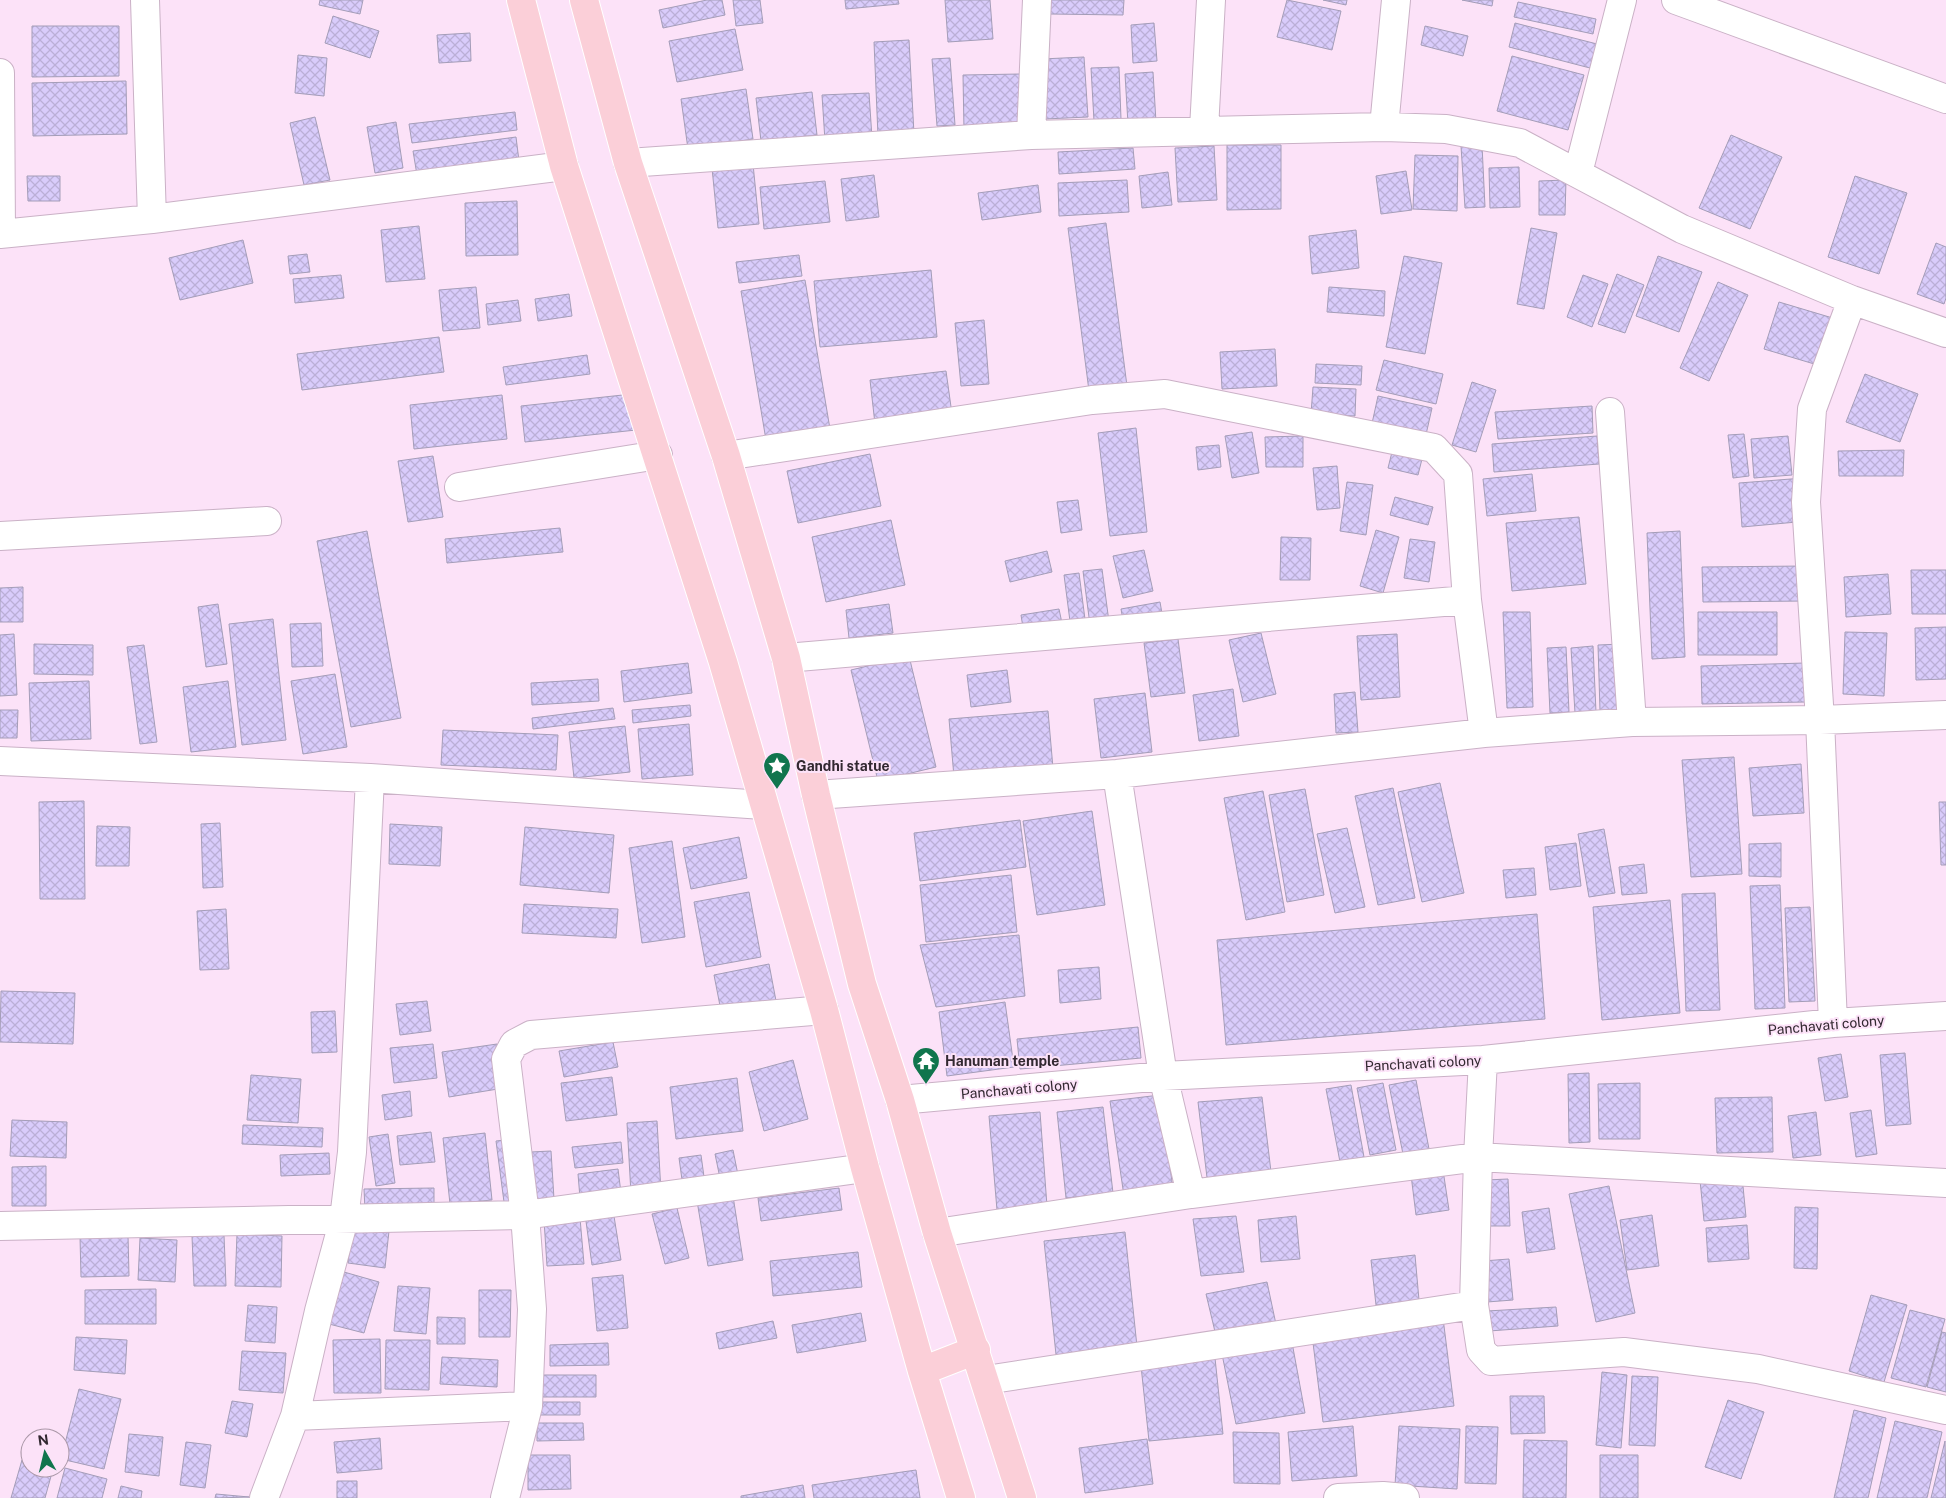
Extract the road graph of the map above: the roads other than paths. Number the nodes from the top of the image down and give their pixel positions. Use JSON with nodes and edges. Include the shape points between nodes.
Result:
{"nodes":[{"id":1,"x":145,"y":0,"type":"edge"},
{"id":2,"x":521,"y":0,"type":"edge"},
{"id":3,"x":584,"y":0,"type":"edge"},
{"id":4,"x":1036,"y":0,"type":"edge"},
{"id":5,"x":1212,"y":0,"type":"edge"},
{"id":6,"x":1396,"y":0,"type":"edge"},
{"id":7,"x":1622,"y":0,"type":"edge"},
{"id":8,"x":1676,"y":0,"type":"edge"},
{"id":9,"x":0,"y":73,"type":"edge"},
{"id":10,"x":1946,"y":98,"type":"edge"},
{"id":11,"x":1384,"y":127,"type":"junction"},
{"id":12,"x":1204,"y":130,"type":"junction"},
{"id":13,"x":1031,"y":136,"type":"junction"},
{"id":14,"x":628,"y":162,"type":"junction"},
{"id":15,"x":564,"y":166,"type":"junction"},
{"id":16,"x":1578,"y":173,"type":"junction"},
{"id":17,"x":152,"y":219,"type":"junction"},
{"id":18,"x":1,"y":234,"type":"edge"},
{"id":19,"x":1852,"y":300,"type":"junction"},
{"id":20,"x":1946,"y":333,"type":"edge"},
{"id":21,"x":1610,"y":412,"type":"dead end"},
{"id":22,"x":658,"y":455,"type":"junction"},
{"id":23,"x":726,"y":456,"type":"junction"},
{"id":24,"x":459,"y":486,"type":"dead end"},
{"id":25,"x":266,"y":521,"type":"dead end"},
{"id":26,"x":0,"y":536,"type":"edge"},
{"id":27,"x":1467,"y":600,"type":"junction"},
{"id":28,"x":786,"y":658,"type":"junction"},
{"id":29,"x":1946,"y":715,"type":"edge"},
{"id":30,"x":1820,"y":720,"type":"junction"},
{"id":31,"x":1632,"y":722,"type":"junction"},
{"id":32,"x":1484,"y":733,"type":"junction"},
{"id":33,"x":0,"y":761,"type":"edge"},
{"id":34,"x":1117,"y":774,"type":"junction"},
{"id":35,"x":370,"y":778,"type":"junction"},
{"id":36,"x":816,"y":795,"type":"junction"},
{"id":37,"x":763,"y":805,"type":"junction"},
{"id":38,"x":824,"y":1010,"type":"junction"},
{"id":39,"x":1946,"y":1016,"type":"edge"},
{"id":40,"x":1833,"y":1023,"type":"junction"},
{"id":41,"x":1483,"y":1060,"type":"junction"},
{"id":42,"x":1163,"y":1076,"type":"junction"},
{"id":43,"x":900,"y":1100,"type":"junction"},
{"id":44,"x":1478,"y":1157,"type":"junction"},
{"id":45,"x":865,"y":1168,"type":"junction"},
{"id":46,"x":1946,"y":1183,"type":"edge"},
{"id":47,"x":1191,"y":1194,"type":"junction"},
{"id":48,"x":525,"y":1214,"type":"junction"},
{"id":49,"x":344,"y":1219,"type":"junction"},
{"id":50,"x":0,"y":1226,"type":"edge"},
{"id":51,"x":937,"y":1233,"type":"junction"},
{"id":52,"x":1474,"y":1305,"type":"junction"},
{"id":53,"x":976,"y":1350,"type":"junction"},
{"id":54,"x":922,"y":1371,"type":"junction"},
{"id":55,"x":986,"y":1380,"type":"junction"},
{"id":56,"x":528,"y":1406,"type":"junction"},
{"id":57,"x":1946,"y":1410,"type":"edge"},
{"id":58,"x":295,"y":1416,"type":"junction"},
{"id":59,"x":264,"y":1498,"type":"edge"},
{"id":60,"x":505,"y":1498,"type":"edge"},
{"id":61,"x":961,"y":1498,"type":"edge"},
{"id":62,"x":1022,"y":1498,"type":"edge"},
{"id":63,"x":1338,"y":1498,"type":"edge"},
{"id":64,"x":1405,"y":1498,"type":"edge"}],
"edges":[{"from":1,"to":17,"type":"street"},
{"from":2,"to":15,"type":"main road"},
{"from":3,"to":14,"type":"main road"},
{"from":4,"to":13,"type":"street"},
{"from":5,"to":12,"type":"street"},
{"from":6,"to":11,"type":"street"},
{"from":7,"to":16,"type":"street"},
{"from":8,"to":10,"type":"street"},
{"from":9,"to":18,"type":"street"},
{"from":11,"to":12,"type":"street"},
{"from":11,"to":16,"type":"street","via":[[1446,129],[1520,143]]},
{"from":12,"to":13,"type":"street"},
{"from":13,"to":14,"type":"street"},
{"from":14,"to":23,"type":"main road"},
{"from":15,"to":17,"type":"street"},
{"from":15,"to":22,"type":"main road"},
{"from":16,"to":19,"type":"street","via":[[1682,229]]},
{"from":17,"to":18,"type":"street"},
{"from":19,"to":20,"type":"street"},
{"from":19,"to":30,"type":"street","via":[[1812,409],[1806,502]]},
{"from":21,"to":31,"type":"street"},
{"from":22,"to":24,"type":"street"},
{"from":22,"to":37,"type":"main road","via":[[723,662]]},
{"from":23,"to":27,"type":"street","via":[[1092,400],[1165,394],[1434,448],[1458,474]]},
{"from":23,"to":28,"type":"main road"},
{"from":25,"to":26,"type":"street"},
{"from":27,"to":28,"type":"street"},
{"from":27,"to":32,"type":"street"},
{"from":28,"to":36,"type":"main road"},
{"from":29,"to":30,"type":"street"},
{"from":30,"to":31,"type":"street"},
{"from":30,"to":40,"type":"street"},
{"from":31,"to":32,"type":"street"},
{"from":32,"to":34,"type":"street"},
{"from":33,"to":35,"type":"street"},
{"from":34,"to":36,"type":"street"},
{"from":34,"to":42,"type":"street"},
{"from":35,"to":37,"type":"street"},
{"from":35,"to":49,"type":"street","via":[[352,1143]]},
{"from":36,"to":43,"type":"main road","via":[[862,984]]},
{"from":37,"to":38,"type":"main road"},
{"from":38,"to":45,"type":"main road"},
{"from":38,"to":48,"type":"street","via":[[531,1035],[514,1044],[506,1059]]},
{"from":39,"to":40,"type":"street","name":"Panchavati colony"},
{"from":40,"to":41,"type":"street","name":"Panchavati colony"},
{"from":41,"to":42,"type":"street","name":"Panchavati colony"},
{"from":41,"to":44,"type":"street"},
{"from":42,"to":43,"type":"street","name":"Panchavati colony"},
{"from":42,"to":47,"type":"street"},
{"from":43,"to":51,"type":"main road"},
{"from":44,"to":46,"type":"street"},
{"from":44,"to":47,"type":"street"},
{"from":44,"to":52,"type":"street"},
{"from":45,"to":48,"type":"street"},
{"from":45,"to":54,"type":"main road"},
{"from":47,"to":51,"type":"street"},
{"from":48,"to":49,"type":"street"},
{"from":48,"to":56,"type":"street","via":[[532,1309]]},
{"from":49,"to":50,"type":"street"},
{"from":49,"to":58,"type":"street"},
{"from":51,"to":53,"type":"main road"},
{"from":52,"to":55,"type":"street"},
{"from":52,"to":57,"type":"street","via":[[1481,1350],[1491,1361],[1624,1352],[1758,1369]]},
{"from":53,"to":54,"type":"main road"},
{"from":53,"to":55,"type":"main road"},
{"from":54,"to":61,"type":"main road"},
{"from":55,"to":62,"type":"main road"},
{"from":56,"to":58,"type":"street"},
{"from":56,"to":60,"type":"street"},
{"from":58,"to":59,"type":"street"},
{"from":63,"to":64,"type":"street"}]}
